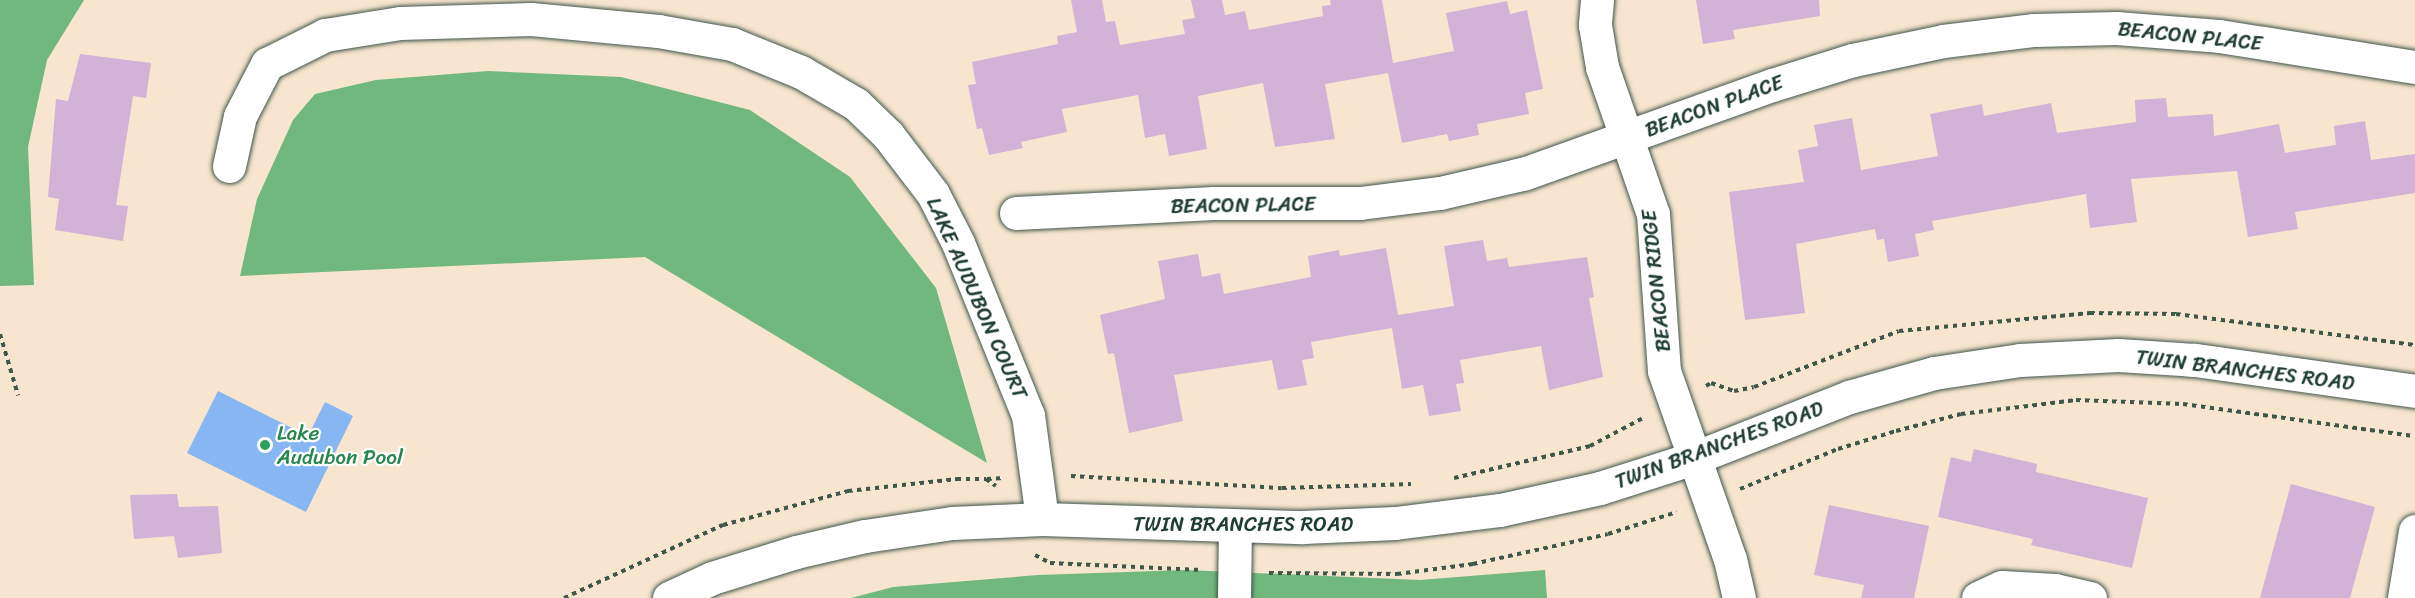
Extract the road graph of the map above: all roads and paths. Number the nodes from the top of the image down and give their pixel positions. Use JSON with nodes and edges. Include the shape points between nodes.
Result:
{"nodes":[{"id":1,"x":1597,"y":0,"type":"edge"},
{"id":2,"x":2415,"y":67,"type":"edge"},
{"id":3,"x":1627,"y":138,"type":"junction"},
{"id":4,"x":229,"y":166,"type":"dead end"},
{"id":5,"x":1016,"y":213,"type":"dead end"},
{"id":6,"x":0,"y":334,"type":"edge"},
{"id":7,"x":1711,"y":383,"type":"dead end"},
{"id":8,"x":2415,"y":391,"type":"edge"},
{"id":9,"x":18,"y":395,"type":"dead end"},
{"id":10,"x":1675,"y":402,"type":"junction"},
{"id":11,"x":1694,"y":458,"type":"junction"},
{"id":12,"x":1038,"y":477,"type":"junction"},
{"id":13,"x":986,"y":479,"type":"dead end"},
{"id":14,"x":1446,"y":480,"type":"dead end"},
{"id":15,"x":1423,"y":483,"type":"dead end"},
{"id":16,"x":1042,"y":519,"type":"junction"},
{"id":17,"x":1235,"y":528,"type":"junction"},
{"id":18,"x":2415,"y":531,"type":"edge"},
{"id":19,"x":669,"y":598,"type":"edge"},
{"id":20,"x":1234,"y":598,"type":"edge"},
{"id":21,"x":1739,"y":598,"type":"edge"},
{"id":22,"x":1978,"y":598,"type":"edge"},
{"id":23,"x":2090,"y":598,"type":"edge"},
{"id":24,"x":2404,"y":598,"type":"edge"}],
"edges":[{"from":1,"to":3,"type":"street","name":"BEACON RIDGE","via":[[1595,25],[1602,67]]},
{"from":2,"to":3,"type":"street","name":"BEACON PLACE","via":[[2219,36],[2116,28],[2034,30],[1943,41],[1853,60]]},
{"from":3,"to":5,"type":"street","name":"BEACON PLACE","via":[[1526,173],[1440,193],[1360,203],[1214,203]]},
{"from":3,"to":10,"type":"street","name":"BEACON RIDGE","via":[[1653,214],[1664,371]]},
{"from":4,"to":12,"type":"street","name":"LAKE AUDUBON COURT","via":[[240,117],[267,64],[325,35],[399,23],[531,20],[658,31],[732,44],[801,72],[856,104],[888,135],[933,194],[958,243],[1028,415]]},
{"from":6,"to":9,"type":"path"},
{"from":7,"to":10,"type":"path"},
{"from":8,"to":11,"type":"street","name":"TWIN BRANCHES ROAD","via":[[2196,360],[2118,355],[2020,360],[1934,374],[1850,397]]},
{"from":10,"to":11,"type":"street","name":"BEACON RIDGE"},
{"from":10,"to":14,"type":"path","via":[[1590,446]]},
{"from":11,"to":17,"type":"street","name":"TWIN BRANCHES ROAD","via":[[1600,488],[1500,510],[1395,523]]},
{"from":11,"to":21,"type":"street","name":"BEACON RIDGE","via":[[1730,559]]},
{"from":12,"to":13,"type":"path"},
{"from":12,"to":15,"type":"path","via":[[1282,488]]},
{"from":12,"to":16,"type":"street","name":"LAKE AUDUBON COURT"},
{"from":16,"to":17,"type":"street","name":"TWIN BRANCHES ROAD"},
{"from":16,"to":19,"type":"street","name":"TWIN BRANCHES ROAD","via":[[952,523],[866,536],[712,578]]},
{"from":17,"to":20,"type":"street"},
{"from":18,"to":24,"type":"street"},
{"from":22,"to":23,"type":"street","via":[[2002,587],[2055,590]]}]}
